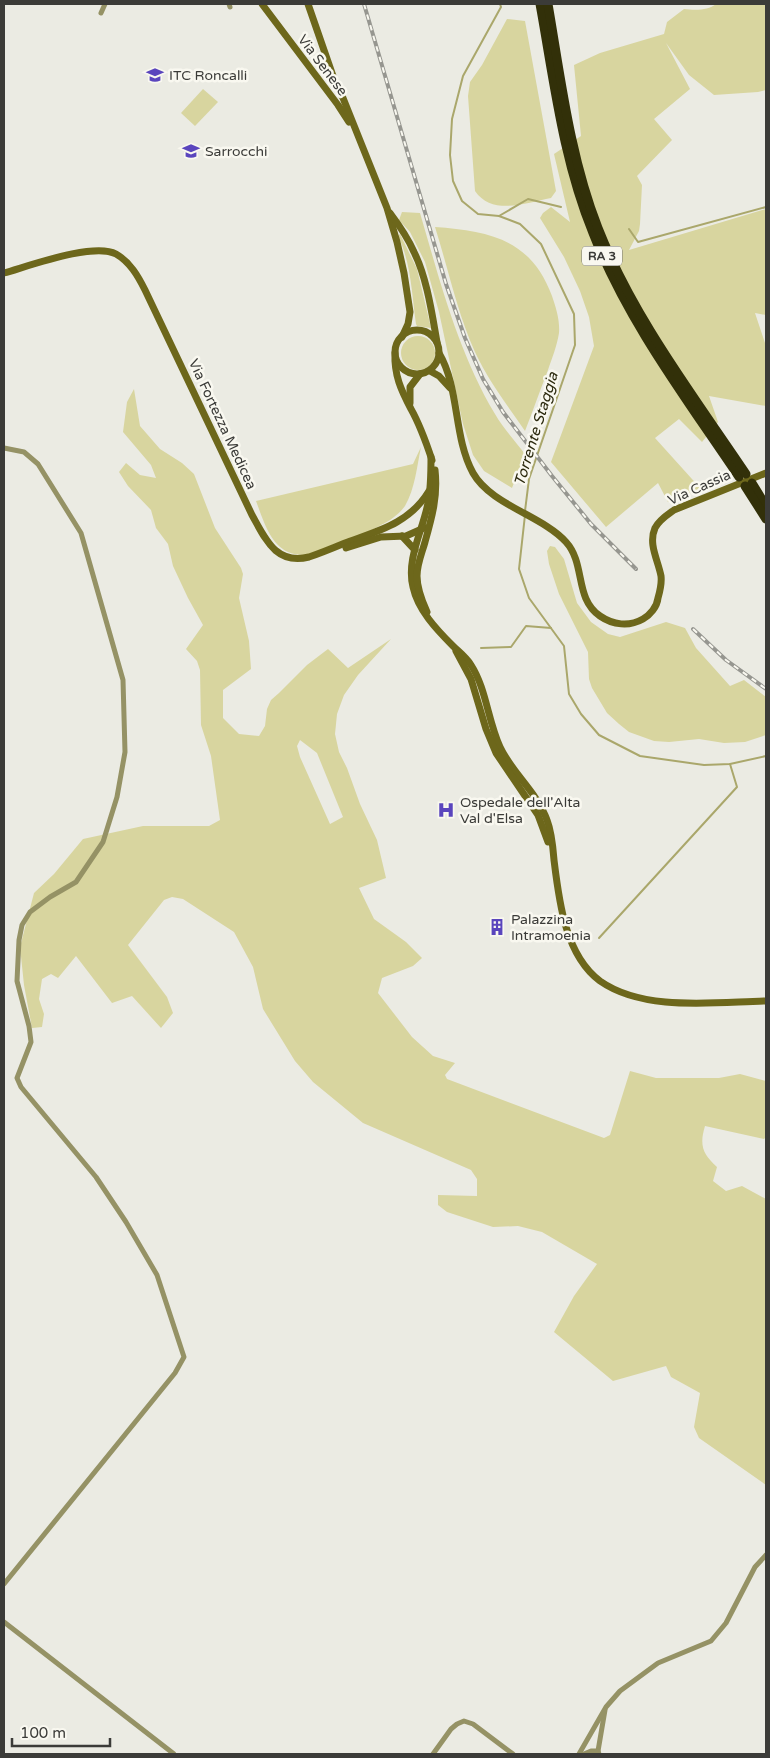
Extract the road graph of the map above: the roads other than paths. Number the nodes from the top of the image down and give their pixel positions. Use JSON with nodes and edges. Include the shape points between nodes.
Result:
{"nodes":[{"id":1,"x":104,"y":4,"type":"edge"},
{"id":2,"x":262,"y":4,"type":"edge"},
{"id":3,"x":308,"y":4,"type":"edge"},
{"id":4,"x":540,"y":4,"type":"edge"},
{"id":5,"x":548,"y":4,"type":"edge"},
{"id":6,"x":101,"y":13,"type":"dead end"},
{"id":7,"x":322,"y":84,"type":"junction"},
{"id":8,"x":338,"y":86,"type":"junction"},
{"id":9,"x":361,"y":143,"type":"junction"},
{"id":10,"x":387,"y":208,"type":"junction"},
{"id":11,"x":4,"y":273,"type":"edge"},
{"id":12,"x":402,"y":337,"type":"junction"},
{"id":13,"x":437,"y":342,"type":"junction"},
{"id":14,"x":395,"y":353,"type":"junction"},
{"id":15,"x":439,"y":353,"type":"junction"},
{"id":16,"x":430,"y":370,"type":"junction"},
{"id":17,"x":420,"y":374,"type":"junction"},
{"id":18,"x":452,"y":391,"type":"junction"},
{"id":19,"x":411,"y":408,"type":"junction"},
{"id":20,"x":4,"y":448,"type":"edge"},
{"id":21,"x":431,"y":457,"type":"junction"},
{"id":22,"x":766,"y":472,"type":"edge"},
{"id":23,"x":430,"y":489,"type":"junction"},
{"id":24,"x":436,"y":497,"type":"junction"},
{"id":25,"x":766,"y":506,"type":"edge"},
{"id":26,"x":766,"y":519,"type":"edge"},
{"id":27,"x":421,"y":530,"type":"junction"},
{"id":28,"x":402,"y":536,"type":"junction"},
{"id":29,"x":415,"y":550,"type":"junction"},
{"id":30,"x":295,"y":560,"type":"junction"},
{"id":31,"x":430,"y":619,"type":"junction"},
{"id":32,"x":453,"y":646,"type":"junction"},
{"id":33,"x":555,"y":863,"type":"junction"},
{"id":34,"x":766,"y":1001,"type":"edge"},
{"id":35,"x":766,"y":1555,"type":"edge"},
{"id":36,"x":4,"y":1584,"type":"edge"},
{"id":37,"x":4,"y":1622,"type":"edge"},
{"id":38,"x":606,"y":1707,"type":"junction"},
{"id":39,"x":598,"y":1752,"type":"edge"},
{"id":40,"x":174,"y":1754,"type":"edge"},
{"id":41,"x":433,"y":1754,"type":"edge"},
{"id":42,"x":513,"y":1754,"type":"edge"},
{"id":43,"x":578,"y":1754,"type":"edge"},
{"id":44,"x":584,"y":1754,"type":"edge"}],
"edges":[{"from":1,"to":6,"type":"street"},
{"from":2,"to":7,"type":"main road","name":"Via Senese"},
{"from":3,"to":8,"type":"main road"},
{"from":4,"to":5,"type":"highway","number":"RA 3","via":[[565,144],[592,232],[634,319],[743,475],[641,314],[598,228],[572,142]]},
{"from":7,"to":8,"type":"main road","via":[[332,90]]},
{"from":7,"to":9,"type":"main road","name":"Via Senese"},
{"from":8,"to":9,"type":"main road"},
{"from":9,"to":10,"type":"main road","name":"Via Cassia"},
{"from":10,"to":12,"type":"main road","name":"Via Cassia","via":[[401,255],[410,312]]},
{"from":10,"to":13,"type":"main road","name":"Via Cassia","via":[[417,258]]},
{"from":11,"to":30,"type":"main road","name":"Via Fortezza Medicea","via":[[90,251],[113,253],[127,263],[145,290],[265,538],[280,554]]},
{"from":12,"to":13,"type":"main road","via":[[421,330]]},
{"from":12,"to":14,"type":"main road","name":"Via Cassia"},
{"from":13,"to":15,"type":"main road","name":"Via Cassia"},
{"from":14,"to":17,"type":"main road","via":[[400,366]]},
{"from":14,"to":19,"type":"main road","via":[[398,384]]},
{"from":15,"to":16,"type":"main road"},
{"from":15,"to":18,"type":"main road","name":"Via Cassia"},
{"from":16,"to":17,"type":"main road"},
{"from":16,"to":18,"type":"main road"},
{"from":17,"to":19,"type":"main road","via":[[409,390]]},
{"from":18,"to":22,"type":"main road","name":"Via Cassia","via":[[463,445],[479,482],[565,541],[574,556],[584,596],[591,609],[610,622],[631,624],[643,619],[658,603],[661,576],[652,538],[662,519],[674,510]]},
{"from":19,"to":21,"type":"main road"},
{"from":20,"to":36,"type":"street","via":[[32,457],[46,474],[81,533],[123,680],[125,752],[117,797],[103,842],[76,882],[30,912],[22,925],[18,940],[17,981],[31,1042],[17,1078],[96,1177],[126,1222],[157,1275],[184,1357],[175,1373]]},
{"from":21,"to":23,"type":"main road"},
{"from":21,"to":24,"type":"main road"},
{"from":23,"to":27,"type":"main road"},
{"from":23,"to":30,"type":"main road","via":[[415,510],[399,522]]},
{"from":24,"to":27,"type":"main road","via":[[426,526]]},
{"from":24,"to":31,"type":"main road","via":[[417,572],[420,594]]},
{"from":25,"to":26,"type":"highway","via":[[749,485]]},
{"from":27,"to":28,"type":"main road"},
{"from":27,"to":29,"type":"main road"},
{"from":28,"to":29,"type":"main road"},
{"from":28,"to":30,"type":"main road","via":[[381,536],[312,560]]},
{"from":29,"to":31,"type":"main road","via":[[412,586],[420,607]]},
{"from":31,"to":32,"type":"main road"},
{"from":32,"to":33,"type":"main road","via":[[471,679],[498,756],[538,815]]},
{"from":32,"to":33,"type":"main road","via":[[475,672],[502,751],[541,806],[551,831]]},
{"from":33,"to":34,"type":"main road","via":[[571,943],[596,978],[646,1000],[696,1003]]},
{"from":35,"to":38,"type":"street","via":[[755,1567],[726,1623],[711,1641],[658,1663],[620,1691]]},
{"from":37,"to":40,"type":"street"},
{"from":38,"to":39,"type":"street"},
{"from":38,"to":43,"type":"street"},
{"from":39,"to":44,"type":"street"},
{"from":41,"to":42,"type":"street","via":[[451,1730],[464,1721],[473,1724]]}]}
